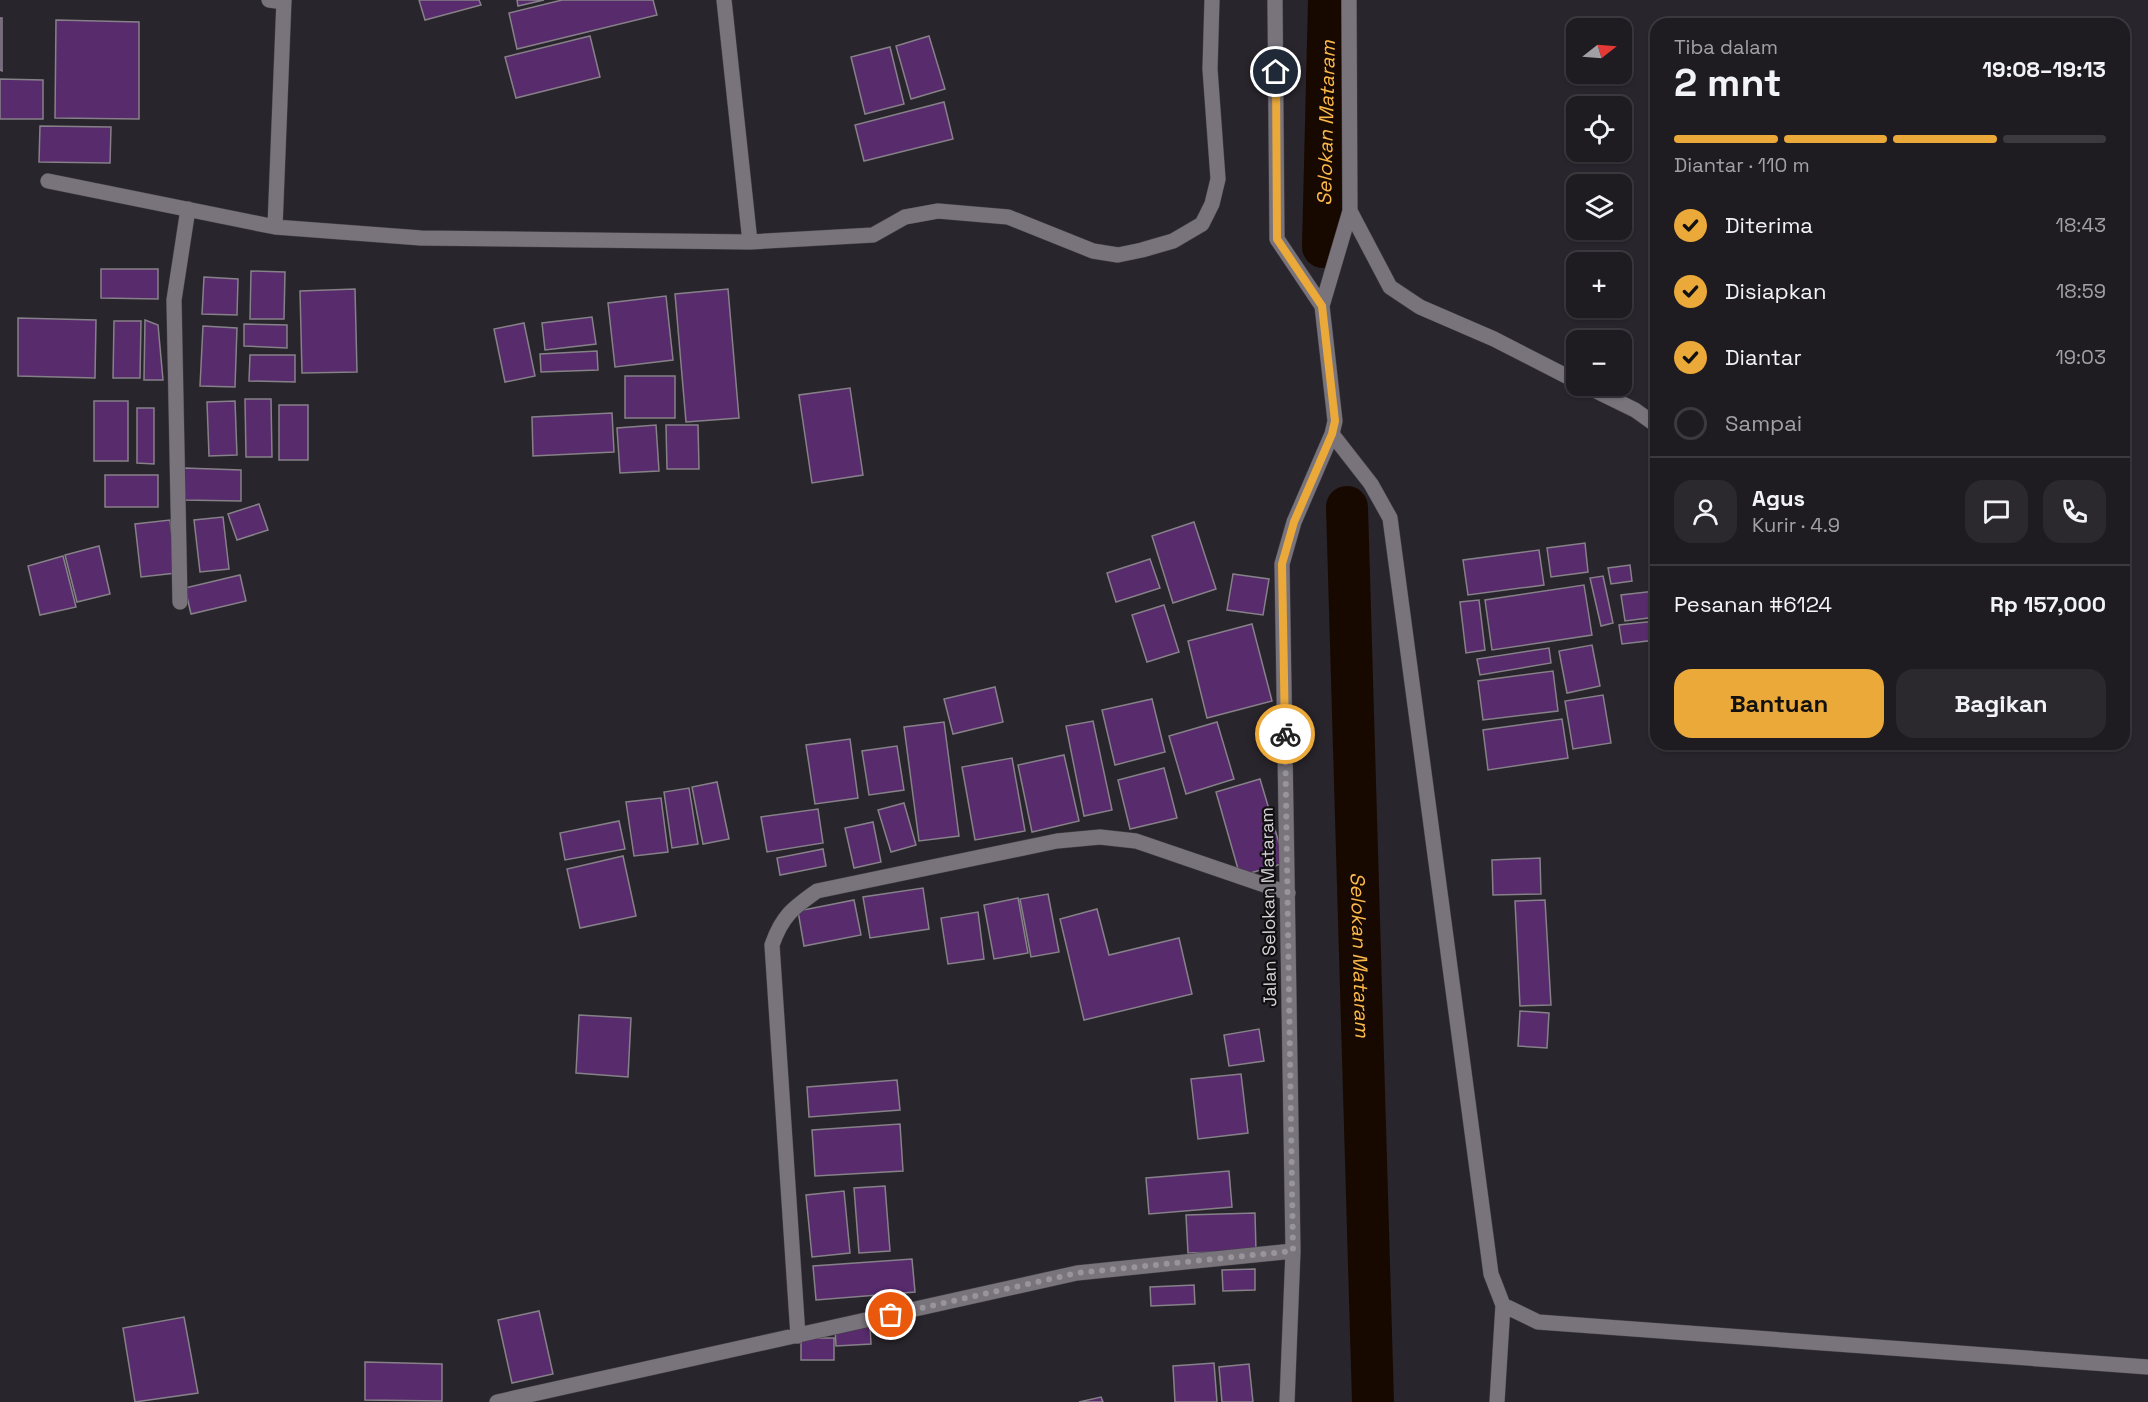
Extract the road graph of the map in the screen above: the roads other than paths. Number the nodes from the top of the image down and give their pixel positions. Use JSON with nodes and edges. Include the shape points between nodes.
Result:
{"nodes":[{"id":1,"x":723,"y":0,"type":"edge"},
{"id":2,"x":1212,"y":0,"type":"edge"},
{"id":3,"x":1275,"y":0,"type":"edge"},
{"id":4,"x":1349,"y":0,"type":"edge"},
{"id":5,"x":279,"y":1,"type":"edge"},
{"id":6,"x":48,"y":181,"type":"dead end"},
{"id":7,"x":188,"y":209,"type":"junction"},
{"id":8,"x":1350,"y":211,"type":"junction"},
{"id":9,"x":275,"y":227,"type":"junction"},
{"id":10,"x":750,"y":242,"type":"junction"},
{"id":11,"x":1323,"y":311,"type":"junction"},
{"id":12,"x":1566,"y":376,"type":"edge"},
{"id":13,"x":1606,"y":396,"type":"edge"},
{"id":14,"x":1650,"y":421,"type":"edge"},
{"id":15,"x":1334,"y":427,"type":"junction"},
{"id":16,"x":180,"y":602,"type":"dead end"},
{"id":17,"x":1288,"y":893,"type":"junction"},
{"id":18,"x":1293,"y":1251,"type":"junction"},
{"id":19,"x":1503,"y":1305,"type":"junction"},
{"id":20,"x":798,"y":1336,"type":"junction"},
{"id":21,"x":2148,"y":1367,"type":"edge"},
{"id":22,"x":497,"y":1402,"type":"edge"},
{"id":23,"x":1287,"y":1402,"type":"edge"},
{"id":24,"x":1497,"y":1402,"type":"edge"}],
"edges":[{"from":1,"to":10,"type":"street"},
{"from":2,"to":10,"type":"street","via":[[1210,69],[1218,179],[1202,224],[1173,241],[1118,255],[1093,251],[1008,217],[938,212],[905,217],[873,235]]},
{"from":3,"to":11,"type":"street","via":[[1277,239]]},
{"from":4,"to":8,"type":"street"},
{"from":5,"to":9,"type":"street"},
{"from":6,"to":7,"type":"street"},
{"from":7,"to":9,"type":"street"},
{"from":7,"to":16,"type":"street","via":[[174,300]]},
{"from":8,"to":11,"type":"street"},
{"from":8,"to":12,"type":"street","via":[[1390,287],[1420,307]]},
{"from":9,"to":10,"type":"street","via":[[421,238]]},
{"from":11,"to":15,"type":"street"},
{"from":13,"to":14,"type":"street"},
{"from":15,"to":17,"type":"street","name":"Jalan Selokan Mataram","via":[[1294,522],[1282,564]]},
{"from":15,"to":19,"type":"street","via":[[1390,519],[1491,1274]]},
{"from":17,"to":18,"type":"street","name":"Jalan Selokan Mataram"},
{"from":17,"to":20,"type":"street","via":[[1136,841],[1100,837],[1058,841],[817,891],[794,906],[780,924],[772,945]]},
{"from":18,"to":20,"type":"street","via":[[1077,1273]]},
{"from":18,"to":23,"type":"street","name":"Jalan Selokan Mataram"},
{"from":19,"to":21,"type":"street","via":[[1538,1322]]},
{"from":19,"to":24,"type":"street"},
{"from":20,"to":22,"type":"street"}]}
